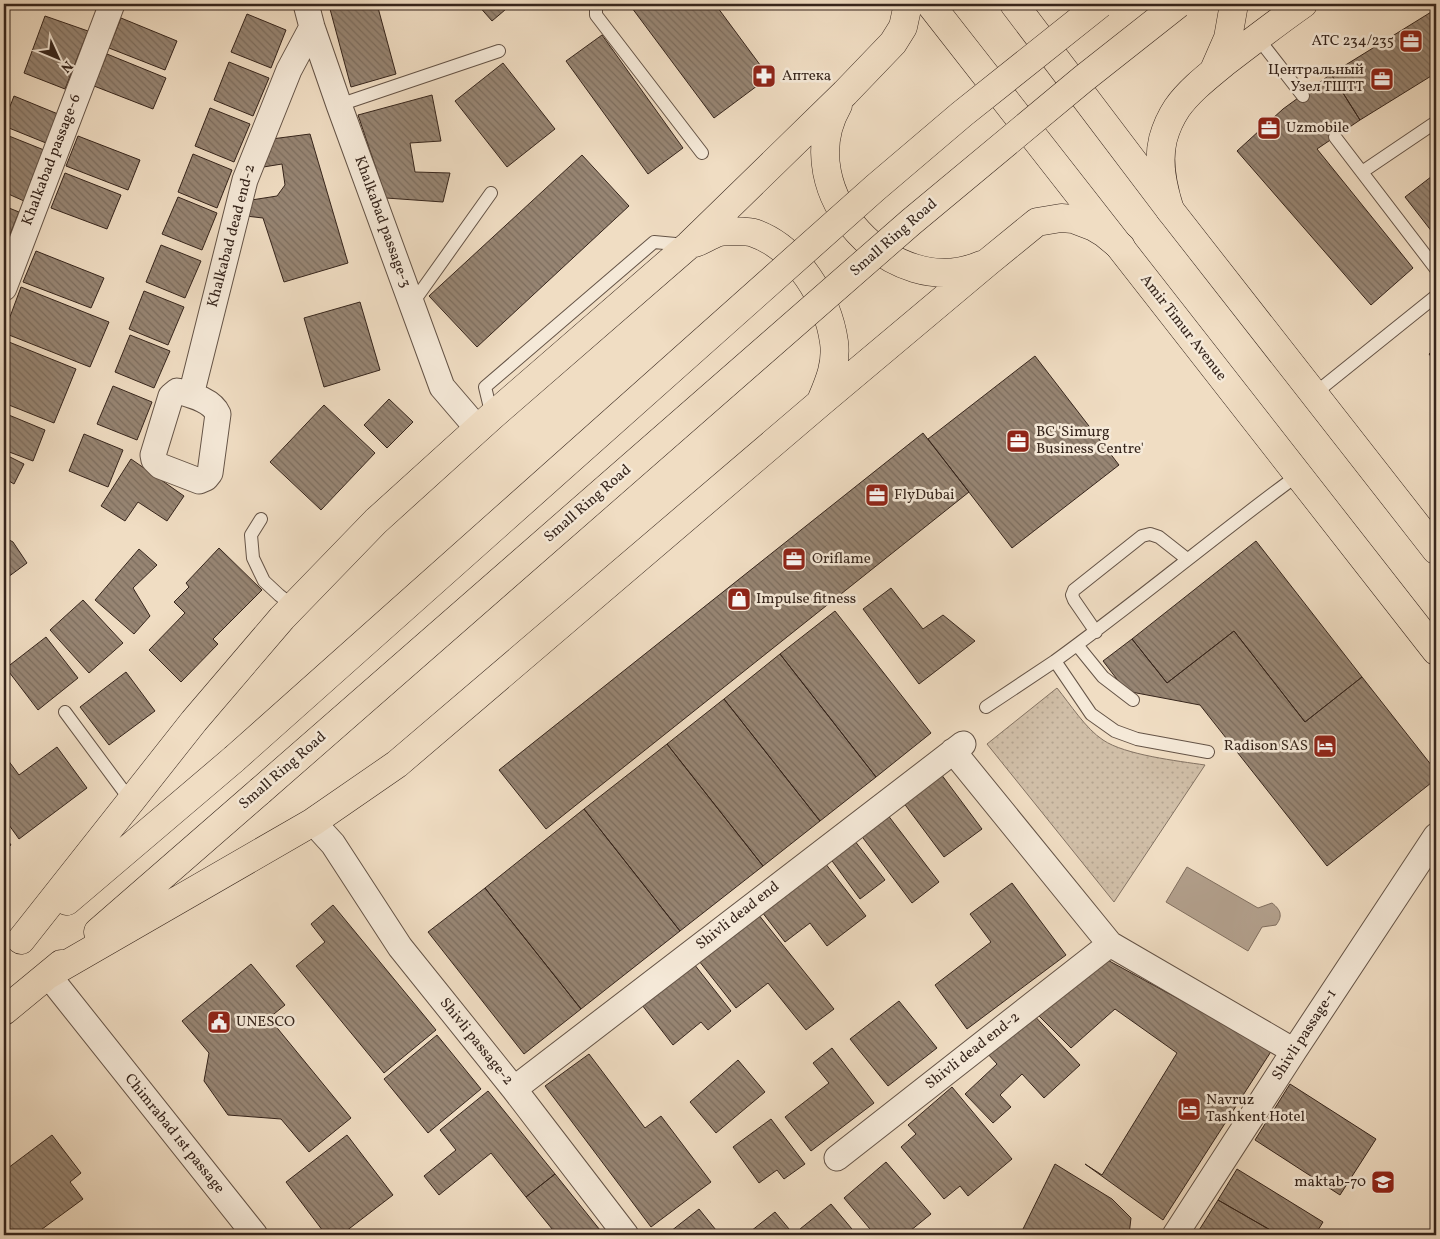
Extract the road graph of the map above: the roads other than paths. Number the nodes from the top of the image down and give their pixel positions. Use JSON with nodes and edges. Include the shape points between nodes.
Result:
{"nodes":[{"id":1,"x":112,"y":4,"type":"edge"},
{"id":2,"x":306,"y":4,"type":"edge"},
{"id":3,"x":596,"y":4,"type":"edge"},
{"id":4,"x":908,"y":4,"type":"edge"},
{"id":5,"x":930,"y":4,"type":"edge"},
{"id":6,"x":1014,"y":4,"type":"edge"},
{"id":7,"x":1100,"y":4,"type":"edge"},
{"id":8,"x":1178,"y":4,"type":"edge"},
{"id":9,"x":1234,"y":4,"type":"edge"},
{"id":10,"x":1303,"y":4,"type":"edge"},
{"id":11,"x":312,"y":28,"type":"junction"},
{"id":12,"x":1257,"y":37,"type":"junction"},
{"id":13,"x":498,"y":51,"type":"dead end"},
{"id":14,"x":1214,"y":72,"type":"junction"},
{"id":15,"x":845,"y":93,"type":"junction"},
{"id":16,"x":1302,"y":96,"type":"dead end"},
{"id":17,"x":339,"y":105,"type":"junction"},
{"id":18,"x":1436,"y":122,"type":"edge"},
{"id":19,"x":1335,"y":137,"type":"dead end"},
{"id":20,"x":702,"y":153,"type":"dead end"},
{"id":21,"x":1362,"y":172,"type":"junction"},
{"id":22,"x":491,"y":193,"type":"dead end"},
{"id":23,"x":1170,"y":210,"type":"junction"},
{"id":24,"x":689,"y":245,"type":"junction"},
{"id":25,"x":1120,"y":247,"type":"junction"},
{"id":26,"x":988,"y":262,"type":"junction"},
{"id":27,"x":1436,"y":269,"type":"edge"},
{"id":28,"x":4,"y":288,"type":"edge"},
{"id":29,"x":1436,"y":296,"type":"edge"},
{"id":30,"x":412,"y":304,"type":"junction"},
{"id":31,"x":1314,"y":394,"type":"junction"},
{"id":32,"x":191,"y":395,"type":"dead end"},
{"id":33,"x":820,"y":403,"type":"junction"},
{"id":34,"x":485,"y":422,"type":"junction"},
{"id":35,"x":1298,"y":475,"type":"junction"},
{"id":36,"x":261,"y":518,"type":"dead end"},
{"id":37,"x":1436,"y":550,"type":"edge"},
{"id":38,"x":1187,"y":559,"type":"junction"},
{"id":39,"x":294,"y":606,"type":"junction"},
{"id":40,"x":1096,"y":632,"type":"junction"},
{"id":41,"x":1078,"y":645,"type":"junction"},
{"id":42,"x":1436,"y":652,"type":"edge"},
{"id":43,"x":1055,"y":661,"type":"junction"},
{"id":44,"x":1133,"y":700,"type":"dead end"},
{"id":45,"x":986,"y":708,"type":"dead end"},
{"id":46,"x":65,"y":712,"type":"dead end"},
{"id":47,"x":1208,"y":752,"type":"dead end"},
{"id":48,"x":131,"y":801,"type":"junction"},
{"id":49,"x":313,"y":822,"type":"junction"},
{"id":50,"x":1436,"y":836,"type":"edge"},
{"id":51,"x":1110,"y":944,"type":"junction"},
{"id":52,"x":13,"y":947,"type":"edge"},
{"id":53,"x":48,"y":975,"type":"junction"},
{"id":54,"x":4,"y":1011,"type":"edge"},
{"id":55,"x":1294,"y":1051,"type":"junction"},
{"id":56,"x":514,"y":1089,"type":"junction"},
{"id":57,"x":837,"y":1158,"type":"dead end"},
{"id":58,"x":255,"y":1235,"type":"edge"},
{"id":59,"x":626,"y":1235,"type":"edge"},
{"id":60,"x":1175,"y":1235,"type":"edge"}],
"edges":[{"from":1,"to":28,"type":"street","name":"Khalkabad passage-6"},
{"from":2,"to":11,"type":"street","name":"Khalkabad passage-3"},
{"from":3,"to":20,"type":"lane","via":[[596,15]]},
{"from":4,"to":15,"type":"main road","via":[[894,44]]},
{"from":5,"to":25,"type":"main road","name":"Amir Timur Avenue"},
{"from":6,"to":23,"type":"main road"},
{"from":7,"to":52,"type":"main road","bridge":true,"via":[[875,188],[234,759]]},
{"from":8,"to":53,"type":"main road","name":"Small Ring Road","bridge":true,"via":[[911,222]]},
{"from":9,"to":14,"type":"main road","via":[[1228,38]]},
{"from":10,"to":12,"type":"main road"},
{"from":11,"to":17,"type":"street","name":"Khalkabad passage-3"},
{"from":11,"to":32,"type":"street","name":"Khalkabad dead end-2","via":[[289,70],[245,180]]},
{"from":12,"to":14,"type":"main road"},
{"from":12,"to":16,"type":"lane"},
{"from":13,"to":17,"type":"lane"},
{"from":14,"to":23,"type":"main road","via":[[1189,94],[1168,124],[1161,168]]},
{"from":15,"to":24,"type":"main road"},
{"from":15,"to":26,"type":"main road","via":[[833,113],[824,153],[829,185],[836,202],[852,224],[887,255],[920,269],[965,272]]},
{"from":17,"to":30,"type":"street","name":"Khalkabad passage-3"},
{"from":18,"to":21,"type":"lane"},
{"from":19,"to":21,"type":"lane"},
{"from":21,"to":27,"type":"lane"},
{"from":22,"to":30,"type":"lane"},
{"from":23,"to":31,"type":"main road"},
{"from":24,"to":33,"type":"main road","via":[[720,232],[753,232],[782,249],[808,276],[826,308],[834,344],[833,372]]},
{"from":24,"to":34,"type":"main road"},
{"from":25,"to":26,"type":"main road","via":[[1094,227],[1073,219],[1056,218],[1037,222]]},
{"from":25,"to":35,"type":"main road","name":"Amir Timur Avenue"},
{"from":26,"to":33,"type":"main road"},
{"from":29,"to":31,"type":"lane"},
{"from":30,"to":34,"type":"street","name":"Khalkabad passage-3","via":[[442,387]]},
{"from":31,"to":37,"type":"main road"},
{"from":33,"to":49,"type":"main road","via":[[397,764]]},
{"from":34,"to":39,"type":"main road","via":[[376,521]]},
{"from":35,"to":38,"type":"lane"},
{"from":35,"to":42,"type":"main road","name":"Amir Timur Avenue"},
{"from":36,"to":39,"type":"lane","via":[[251,535],[253,558],[264,582]]},
{"from":38,"to":40,"type":"lane"},
{"from":38,"to":40,"type":"lane","via":[[1159,537],[1150,534],[1142,536],[1081,584],[1072,595]]},
{"from":39,"to":48,"type":"main road","via":[[194,721]]},
{"from":40,"to":41,"type":"lane"},
{"from":41,"to":43,"type":"lane"},
{"from":41,"to":44,"type":"lane","via":[[1104,677]]},
{"from":43,"to":45,"type":"lane"},
{"from":43,"to":47,"type":"lane","via":[[1091,714],[1115,731],[1137,739]]},
{"from":46,"to":48,"type":"lane"},
{"from":48,"to":52,"type":"main road"},
{"from":49,"to":53,"type":"main road"},
{"from":49,"to":56,"type":"street","name":"Shivli passage-2","via":[[333,844],[400,947]]},
{"from":50,"to":55,"type":"street","name":"Shivli passage-1"},
{"from":51,"to":55,"type":"street"},
{"from":51,"to":56,"type":"street","name":"Shivli dead end","via":[[958,748]]},
{"from":51,"to":57,"type":"street","name":"Shivli dead end-2"},
{"from":53,"to":54,"type":"main road","name":"Small Ring Road"},
{"from":53,"to":58,"type":"street"},
{"from":55,"to":60,"type":"street","name":"Shivli passage-1"},
{"from":56,"to":59,"type":"street","name":"Shivli passage-2"}]}
